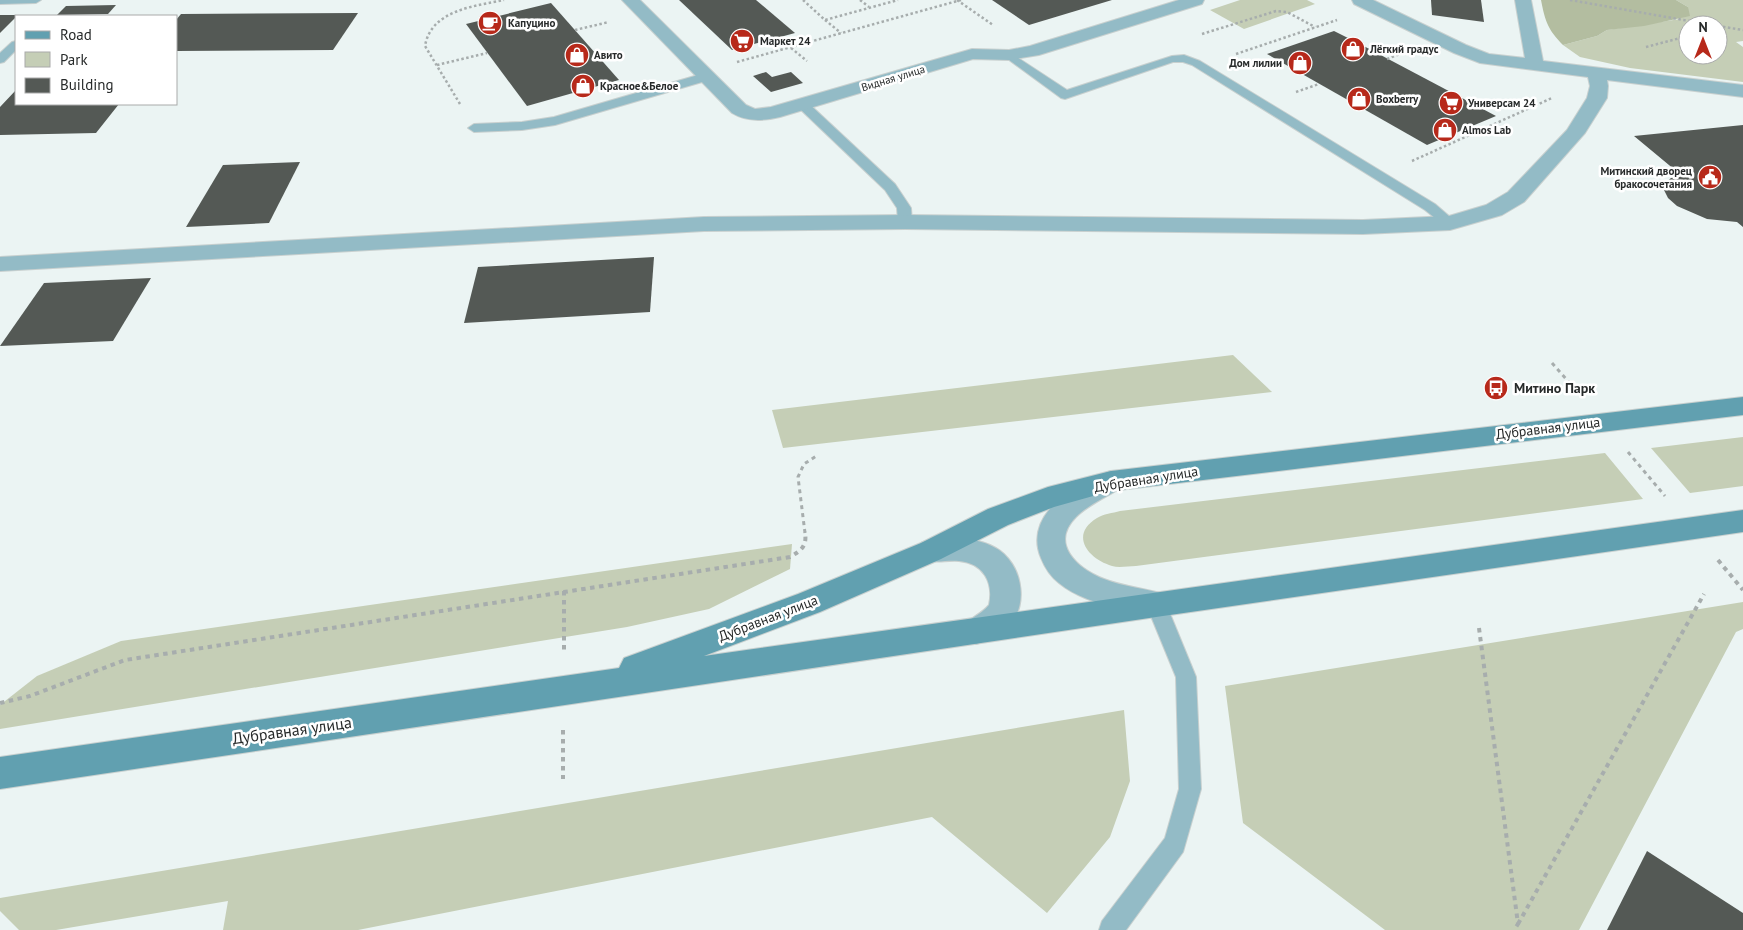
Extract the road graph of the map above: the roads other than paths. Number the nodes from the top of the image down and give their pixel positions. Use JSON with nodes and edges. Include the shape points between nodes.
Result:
{"nodes":[{"id":1,"x":36,"y":0,"type":"edge"},
{"id":2,"x":630,"y":0,"type":"edge"},
{"id":3,"x":1196,"y":0,"type":"edge"},
{"id":4,"x":1360,"y":0,"type":"edge"},
{"id":5,"x":1523,"y":0,"type":"edge"},
{"id":6,"x":0,"y":1,"type":"edge"},
{"id":7,"x":15,"y":45,"type":"edge"},
{"id":8,"x":1009,"y":55,"type":"junction"},
{"id":9,"x":0,"y":60,"type":"edge"},
{"id":10,"x":1535,"y":66,"type":"junction"},
{"id":11,"x":703,"y":74,"type":"junction"},
{"id":12,"x":1596,"y":74,"type":"junction"},
{"id":13,"x":1743,"y":91,"type":"edge"},
{"id":14,"x":803,"y":105,"type":"junction"},
{"id":15,"x":474,"y":128,"type":"road end"},
{"id":16,"x":905,"y":222,"type":"junction"},
{"id":17,"x":1450,"y":223,"type":"junction"},
{"id":18,"x":0,"y":264,"type":"edge"},
{"id":19,"x":1743,"y":406,"type":"edge"},
{"id":20,"x":1111,"y":481,"type":"junction"},
{"id":21,"x":1743,"y":521,"type":"edge"},
{"id":22,"x":931,"y":551,"type":"junction"},
{"id":23,"x":1156,"y":604,"type":"junction"},
{"id":24,"x":976,"y":631,"type":"junction"},
{"id":25,"x":585,"y":686,"type":"junction"},
{"id":26,"x":0,"y":773,"type":"edge"},
{"id":27,"x":1111,"y":930,"type":"edge"}],
"edges":[{"from":1,"to":6,"type":"lane"},
{"from":2,"to":11,"type":"street","name":"Видная улица"},
{"from":3,"to":8,"type":"street","name":"Видная улица","via":[[1046,47]]},
{"from":4,"to":10,"type":"street","via":[[1486,59]]},
{"from":5,"to":10,"type":"street"},
{"from":7,"to":9,"type":"lane"},
{"from":8,"to":14,"type":"street","name":"Видная улица","via":[[972,54]]},
{"from":8,"to":17,"type":"lane","via":[[1065,95],[1172,59],[1184,58],[1430,207]]},
{"from":10,"to":12,"type":"street"},
{"from":11,"to":14,"type":"street","name":"Видная улица","via":[[747,113],[759,115]]},
{"from":11,"to":15,"type":"lane","via":[[555,121]]},
{"from":12,"to":13,"type":"street"},
{"from":12,"to":17,"type":"street","via":[[1597,98],[1575,132],[1516,197],[1494,210]]},
{"from":14,"to":16,"type":"lane","via":[[890,187],[904,208]]},
{"from":16,"to":17,"type":"street","via":[[1363,227]]},
{"from":16,"to":18,"type":"street","via":[[704,224]]},
{"from":19,"to":20,"type":"main road","name":"Дубравная улица"},
{"from":20,"to":22,"type":"main road","name":"Дубравная улица","via":[[1048,498]]},
{"from":20,"to":23,"type":"street","via":[[1066,509],[1053,527],[1050,540],[1053,553],[1060,566],[1082,583],[1109,594]]},
{"from":21,"to":23,"type":"main road","name":"Дубравная улица"},
{"from":22,"to":24,"type":"street","via":[[955,548],[974,552],[989,558],[999,570],[1005,584],[1002,613],[992,623]]},
{"from":22,"to":25,"type":"main road","name":"Дубравная улица","via":[[809,603]]},
{"from":23,"to":24,"type":"main road","name":"Дубравная улица"},
{"from":23,"to":27,"type":"lane","via":[[1186,677],[1190,789],[1175,844]]},
{"from":24,"to":25,"type":"main road","name":"Дубравная улица"},
{"from":25,"to":26,"type":"main road","name":"Дубравная улица"}]}
